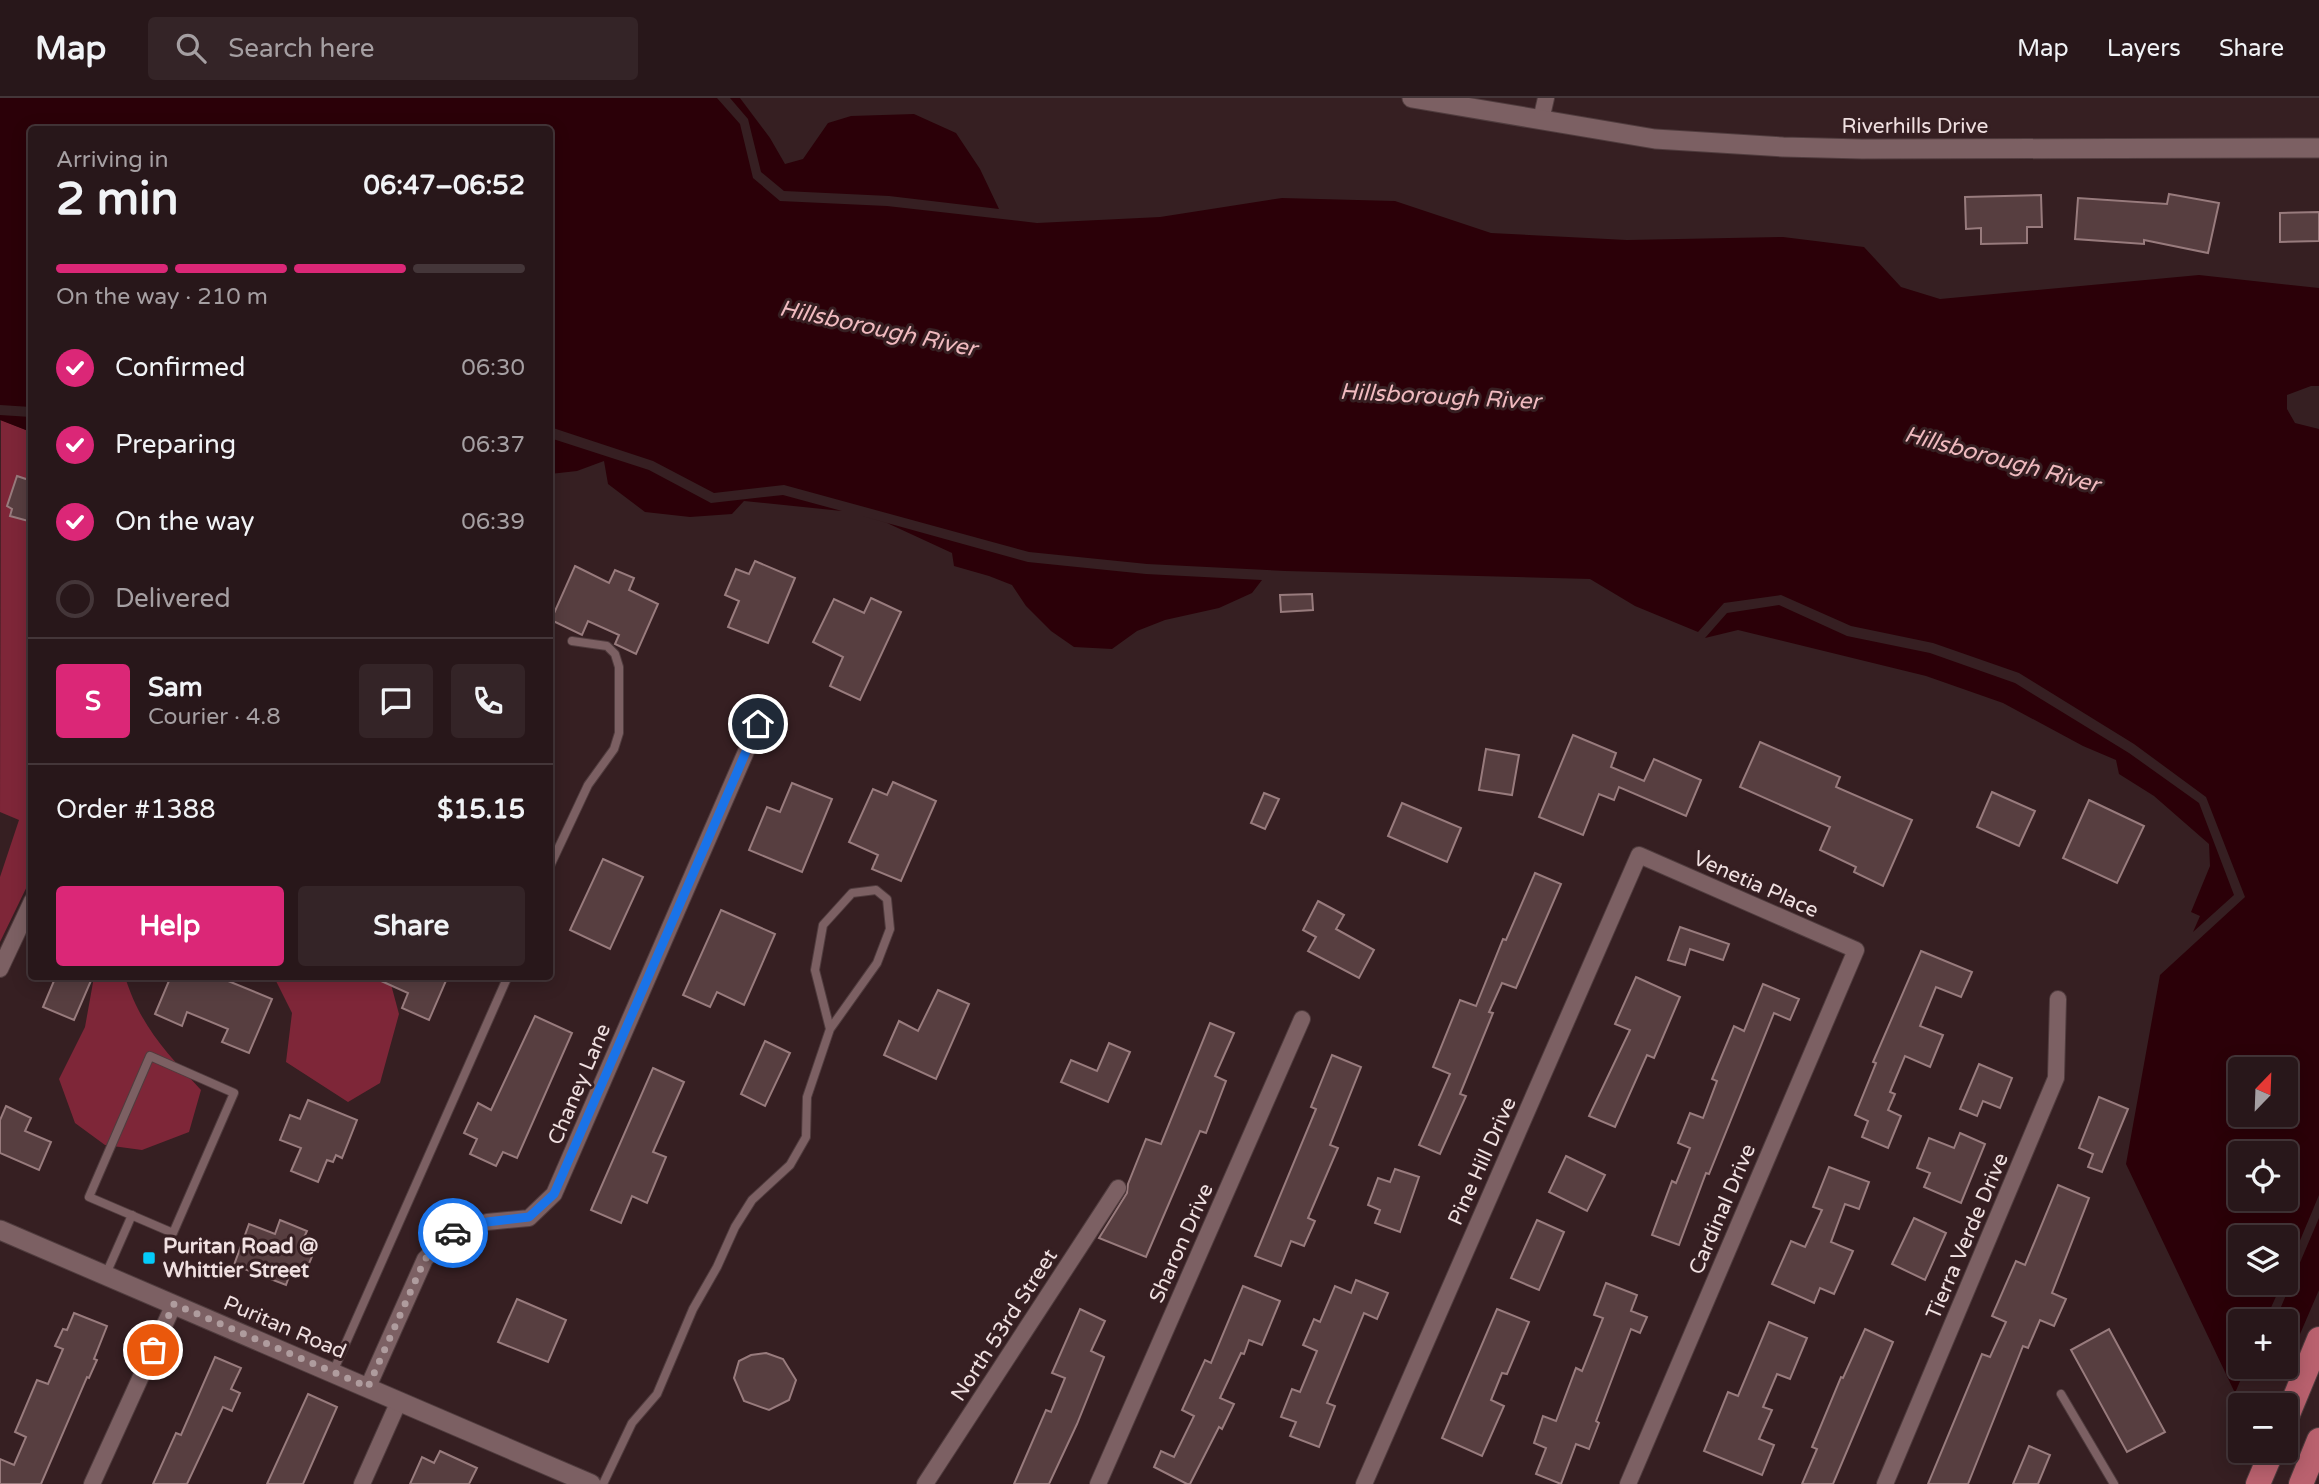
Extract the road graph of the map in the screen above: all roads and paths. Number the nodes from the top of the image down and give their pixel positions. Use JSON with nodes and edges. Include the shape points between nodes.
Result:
{"nodes":[{"id":1,"x":1412,"y":98,"type":"edge"},
{"id":2,"x":1546,"y":98,"type":"edge"},
{"id":3,"x":1505,"y":109,"type":"edge"},
{"id":4,"x":1541,"y":120,"type":"junction"},
{"id":5,"x":2319,"y":148,"type":"edge"},
{"id":6,"x":572,"y":641,"type":"dead end"},
{"id":7,"x":758,"y":724,"type":"dead end"},
{"id":8,"x":1639,"y":855,"type":"joint"},
{"id":9,"x":553,"y":860,"type":"edge"},
{"id":10,"x":28,"y":910,"type":"edge"},
{"id":11,"x":1856,"y":950,"type":"joint"},
{"id":12,"x":0,"y":969,"type":"edge"},
{"id":13,"x":506,"y":980,"type":"edge"},
{"id":14,"x":2058,"y":999,"type":"dead end"},
{"id":15,"x":1302,"y":1018,"type":"dead end"},
{"id":16,"x":830,"y":1029,"type":"junction"},
{"id":17,"x":1118,"y":1188,"type":"dead end"},
{"id":18,"x":132,"y":1215,"type":"junction"},
{"id":19,"x":0,"y":1230,"type":"edge"},
{"id":20,"x":106,"y":1275,"type":"junction"},
{"id":21,"x":174,"y":1304,"type":"junction"},
{"id":22,"x":2319,"y":1339,"type":"edge"},
{"id":23,"x":333,"y":1372,"type":"junction"},
{"id":24,"x":368,"y":1387,"type":"junction"},
{"id":25,"x":2297,"y":1393,"type":"edge"},
{"id":26,"x":2061,"y":1394,"type":"dead end"},
{"id":27,"x":400,"y":1401,"type":"junction"},
{"id":28,"x":2319,"y":1440,"type":"edge"},
{"id":29,"x":2267,"y":1463,"type":"edge"},
{"id":30,"x":92,"y":1484,"type":"edge"},
{"id":31,"x":362,"y":1484,"type":"edge"},
{"id":32,"x":591,"y":1484,"type":"edge"},
{"id":33,"x":603,"y":1484,"type":"edge"},
{"id":34,"x":925,"y":1484,"type":"edge"},
{"id":35,"x":1098,"y":1484,"type":"edge"},
{"id":36,"x":1364,"y":1484,"type":"edge"},
{"id":37,"x":1628,"y":1484,"type":"edge"},
{"id":38,"x":1885,"y":1484,"type":"edge"},
{"id":39,"x":2114,"y":1484,"type":"edge"},
{"id":40,"x":2258,"y":1484,"type":"edge"},
{"id":41,"x":2301,"y":1484,"type":"edge"}],
"edges":[{"from":1,"to":3,"type":"street","name":"Riverhills Drive"},
{"from":2,"to":4,"type":"street"},
{"from":3,"to":4,"type":"street","name":"Riverhills Drive"},
{"from":4,"to":5,"type":"street","name":"Riverhills Drive","via":[[1655,139],[1817,148]]},
{"from":6,"to":9,"type":"lane","via":[[607,646],[615,654],[620,733],[588,785]]},
{"from":7,"to":24,"type":"street","name":"Chaney Lane","via":[[554,1194],[529,1217],[487,1222],[450,1234],[425,1259]]},
{"from":8,"to":11,"type":"street","name":"Venetia Place"},
{"from":8,"to":36,"type":"street","name":"Pine Hill Drive"},
{"from":10,"to":12,"type":"street"},
{"from":11,"to":37,"type":"street","name":"Cardinal Drive"},
{"from":13,"to":23,"type":"lane"},
{"from":14,"to":38,"type":"street","name":"Tierra Verde Drive","via":[[2056,1079]]},
{"from":15,"to":35,"type":"street","name":"Sharon Drive"},
{"from":16,"to":16,"type":"lane","via":[[815,970],[823,925],[852,893],[876,890],[887,899],[890,929],[877,963]]},
{"from":16,"to":33,"type":"lane","via":[[807,1097],[806,1137],[790,1165],[752,1200],[735,1227],[657,1394],[632,1423]]},
{"from":17,"to":34,"type":"street","name":"North 53rd Street"},
{"from":18,"to":18,"type":"lane","via":[[89,1197],[150,1056],[234,1093],[173,1233]]},
{"from":18,"to":20,"type":"lane"},
{"from":19,"to":20,"type":"street","name":"Puritan Road"},
{"from":20,"to":21,"type":"street","name":"Puritan Road"},
{"from":21,"to":23,"type":"street","name":"Puritan Road"},
{"from":21,"to":30,"type":"street"},
{"from":22,"to":25,"type":"main road"},
{"from":23,"to":24,"type":"street","name":"Puritan Road"},
{"from":24,"to":27,"type":"street","name":"Puritan Road"},
{"from":26,"to":39,"type":"lane"},
{"from":27,"to":31,"type":"street"},
{"from":27,"to":32,"type":"street","name":"Puritan Road"},
{"from":28,"to":41,"type":"main road"},
{"from":29,"to":40,"type":"main road"}]}
